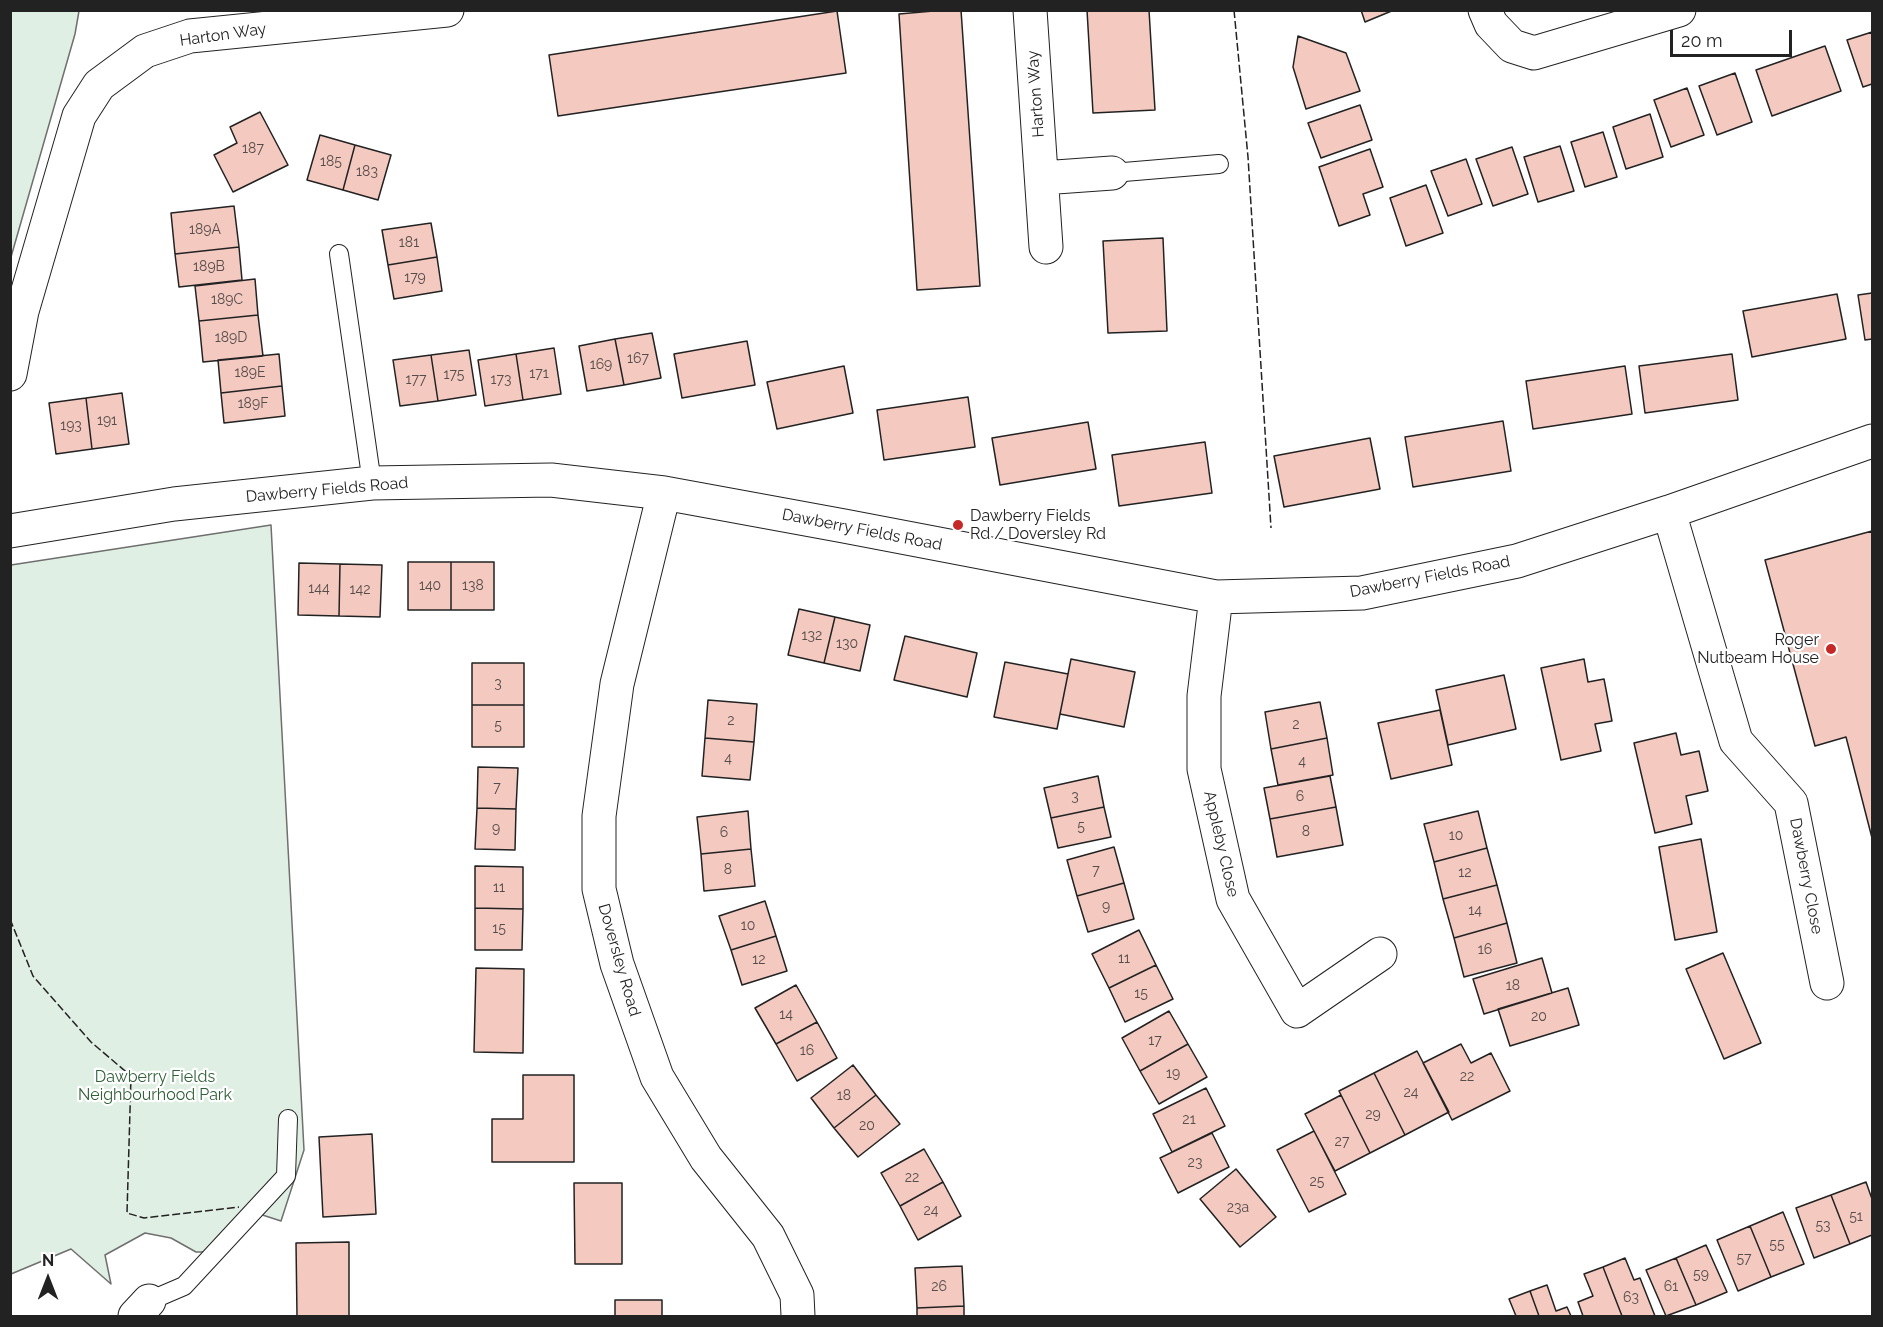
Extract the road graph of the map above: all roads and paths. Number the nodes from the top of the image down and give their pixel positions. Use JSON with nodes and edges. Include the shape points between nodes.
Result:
{"nodes":[{"id":1,"x":447,"y":10,"type":"edge"},
{"id":2,"x":1030,"y":10,"type":"edge"},
{"id":3,"x":1485,"y":10,"type":"edge"},
{"id":4,"x":1679,"y":10,"type":"edge"},
{"id":5,"x":1220,"y":164,"type":"dead end"},
{"id":6,"x":1112,"y":173,"type":"joint"},
{"id":7,"x":1042,"y":178,"type":"junction"},
{"id":8,"x":1046,"y":247,"type":"dead end"},
{"id":9,"x":339,"y":254,"type":"dead end"},
{"id":10,"x":10,"y":374,"type":"edge"},
{"id":11,"x":1872,"y":441,"type":"edge"},
{"id":12,"x":372,"y":483,"type":"junction"},
{"id":13,"x":664,"y":493,"type":"junction"},
{"id":14,"x":1669,"y":512,"type":"junction"},
{"id":15,"x":10,"y":531,"type":"edge"},
{"id":16,"x":1216,"y":597,"type":"junction"},
{"id":17,"x":1380,"y":954,"type":"dead end"},
{"id":18,"x":1827,"y":983,"type":"dead end"},
{"id":19,"x":288,"y":1119,"type":"dead end"},
{"id":20,"x":142,"y":1309,"type":"edge"},
{"id":21,"x":798,"y":1317,"type":"edge"}],
"edges":[{"from":1,"to":10,"type":"street","name":"Harton Way","via":[[190,36],[145,51],[99,86],[79,116],[22,311]]},
{"from":2,"to":7,"type":"street","name":"Harton Way"},
{"from":3,"to":4,"type":"street","via":[[1491,24],[1512,46],[1534,52]]},
{"from":5,"to":6,"type":"lane"},
{"from":6,"to":7,"type":"street"},
{"from":7,"to":8,"type":"street","name":"Harton Way"},
{"from":9,"to":12,"type":"lane"},
{"from":11,"to":14,"type":"street","name":"Dawberry Fields Road"},
{"from":12,"to":13,"type":"street","name":"Dawberry Fields Road","via":[[551,480]]},
{"from":12,"to":15,"type":"street","name":"Dawberry Fields Road","via":[[174,504]]},
{"from":13,"to":16,"type":"street","name":"Dawberry Fields Road"},
{"from":13,"to":21,"type":"street","name":"Doversley Road","via":[[617,684],[599,816],[599,889],[617,964],[657,1077],[706,1158],[768,1236],[798,1295]]},
{"from":14,"to":16,"type":"street","name":"Dawberry Fields Road","via":[[1516,561],[1362,593]]},
{"from":14,"to":18,"type":"street","name":"Dawberry Close","via":[[1736,741],[1791,803]]},
{"from":16,"to":17,"type":"street","name":"Appleby Close","via":[[1204,696],[1204,769],[1233,899],[1297,1011]]},
{"from":19,"to":20,"type":"lane","via":[[286,1176],[184,1286]]}]}
